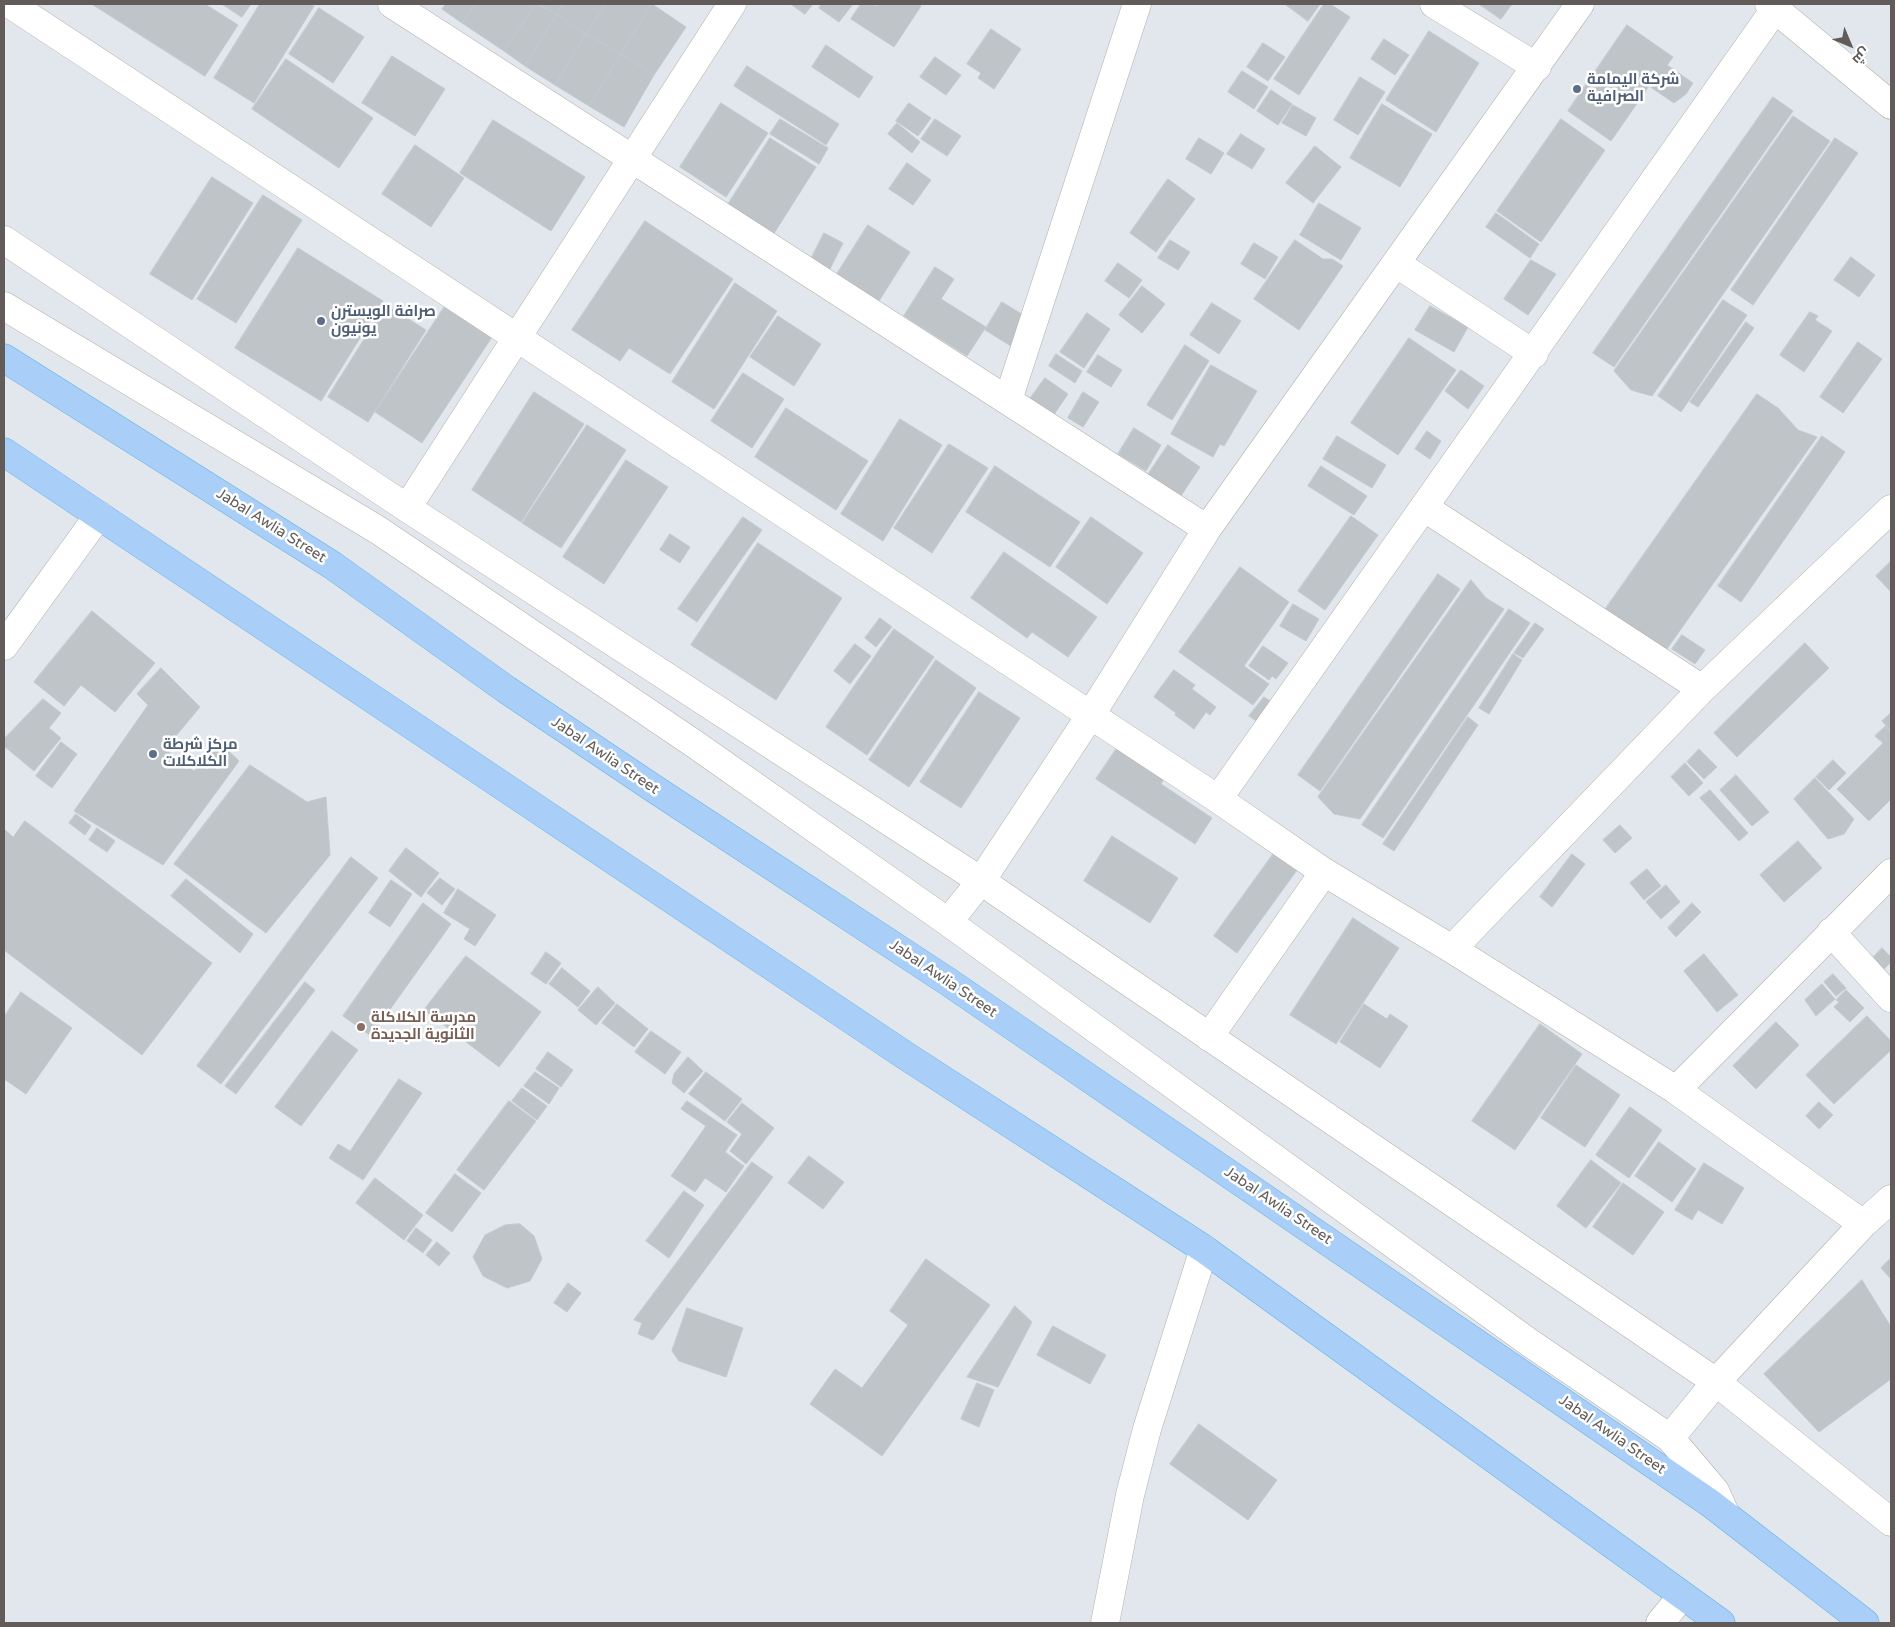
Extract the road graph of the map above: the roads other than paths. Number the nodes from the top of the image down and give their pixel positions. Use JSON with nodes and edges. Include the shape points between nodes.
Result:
{"nodes":[{"id":1,"x":10,"y":4,"type":"edge"},
{"id":2,"x":392,"y":4,"type":"edge"},
{"id":3,"x":1137,"y":4,"type":"edge"},
{"id":4,"x":1434,"y":4,"type":"edge"},
{"id":5,"x":1580,"y":4,"type":"edge"},
{"id":6,"x":730,"y":5,"type":"edge"},
{"id":7,"x":1772,"y":6,"type":"edge"},
{"id":8,"x":1537,"y":67,"type":"junction"},
{"id":9,"x":1891,"y":105,"type":"edge"},
{"id":10,"x":632,"y":159,"type":"junction"},
{"id":11,"x":4,"y":240,"type":"edge"},
{"id":12,"x":1397,"y":264,"type":"junction"},
{"id":13,"x":4,"y":306,"type":"edge"},
{"id":14,"x":517,"y":338,"type":"junction"},
{"id":15,"x":1534,"y":354,"type":"junction"},
{"id":16,"x":4,"y":358,"type":"edge"},
{"id":17,"x":1008,"y":400,"type":"junction"},
{"id":18,"x":4,"y":452,"type":"edge"},
{"id":19,"x":407,"y":508,"type":"junction"},
{"id":20,"x":1425,"y":508,"type":"junction"},
{"id":21,"x":1891,"y":509,"type":"edge"},
{"id":22,"x":99,"y":515,"type":"junction"},
{"id":23,"x":1208,"y":529,"type":"junction"},
{"id":24,"x":4,"y":646,"type":"edge"},
{"id":25,"x":1702,"y":689,"type":"junction"},
{"id":26,"x":1090,"y":716,"type":"junction"},
{"id":27,"x":1218,"y":799,"type":"junction"},
{"id":28,"x":1324,"y":872,"type":"junction"},
{"id":29,"x":1891,"y":874,"type":"edge"},
{"id":30,"x":981,"y":881,"type":"junction"},
{"id":31,"x":948,"y":922,"type":"junction"},
{"id":32,"x":1831,"y":932,"type":"junction"},
{"id":33,"x":1452,"y":949,"type":"junction"},
{"id":34,"x":1891,"y":998,"type":"edge"},
{"id":35,"x":1209,"y":1037,"type":"junction"},
{"id":36,"x":1676,"y":1090,"type":"junction"},
{"id":37,"x":1891,"y":1199,"type":"edge"},
{"id":38,"x":1864,"y":1224,"type":"junction"},
{"id":39,"x":1204,"y":1249,"type":"junction"},
{"id":40,"x":1716,"y":1382,"type":"junction"},
{"id":41,"x":1670,"y":1438,"type":"junction"},
{"id":42,"x":1725,"y":1513,"type":"junction"},
{"id":43,"x":1891,"y":1522,"type":"edge"},
{"id":44,"x":1682,"y":1596,"type":"junction"},
{"id":45,"x":1105,"y":1623,"type":"edge"},
{"id":46,"x":1660,"y":1623,"type":"edge"},
{"id":47,"x":1721,"y":1623,"type":"edge"},
{"id":48,"x":1866,"y":1623,"type":"edge"}],
"edges":[{"from":1,"to":14,"type":"street"},
{"from":2,"to":10,"type":"street"},
{"from":3,"to":17,"type":"street"},
{"from":4,"to":8,"type":"street"},
{"from":5,"to":8,"type":"street"},
{"from":6,"to":10,"type":"street"},
{"from":7,"to":9,"type":"street"},
{"from":7,"to":15,"type":"street"},
{"from":8,"to":12,"type":"street"},
{"from":10,"to":14,"type":"street"},
{"from":10,"to":17,"type":"street"},
{"from":11,"to":19,"type":"street"},
{"from":12,"to":15,"type":"street"},
{"from":12,"to":23,"type":"street"},
{"from":13,"to":31,"type":"street","via":[[378,530],[696,744]]},
{"from":14,"to":19,"type":"street"},
{"from":14,"to":26,"type":"street"},
{"from":15,"to":20,"type":"street"},
{"from":16,"to":42,"type":"main road","name":"Jabal Awlia Street","via":[[332,565],[524,701],[947,981]]},
{"from":17,"to":23,"type":"street"},
{"from":18,"to":22,"type":"main road"},
{"from":19,"to":30,"type":"street"},
{"from":20,"to":25,"type":"street"},
{"from":20,"to":27,"type":"street"},
{"from":21,"to":25,"type":"street"},
{"from":22,"to":24,"type":"street"},
{"from":22,"to":39,"type":"main road","via":[[898,1050]]},
{"from":23,"to":26,"type":"street"},
{"from":25,"to":33,"type":"street"},
{"from":26,"to":27,"type":"street"},
{"from":26,"to":30,"type":"street"},
{"from":27,"to":28,"type":"street"},
{"from":28,"to":33,"type":"street"},
{"from":28,"to":35,"type":"street"},
{"from":29,"to":32,"type":"street"},
{"from":30,"to":31,"type":"street"},
{"from":30,"to":35,"type":"street"},
{"from":31,"to":41,"type":"street","via":[[1522,1337]]},
{"from":32,"to":34,"type":"street"},
{"from":32,"to":36,"type":"street"},
{"from":33,"to":36,"type":"street"},
{"from":35,"to":40,"type":"street"},
{"from":36,"to":38,"type":"street"},
{"from":37,"to":38,"type":"street"},
{"from":38,"to":40,"type":"street"},
{"from":39,"to":44,"type":"main road"},
{"from":39,"to":45,"type":"street","via":[[1145,1438],[1130,1495]]},
{"from":40,"to":41,"type":"street"},
{"from":40,"to":43,"type":"street"},
{"from":41,"to":42,"type":"street","via":[[1715,1491]]},
{"from":42,"to":48,"type":"main road","name":"Jabal Awlia Street"},
{"from":44,"to":46,"type":"street"},
{"from":44,"to":47,"type":"main road"}]}
